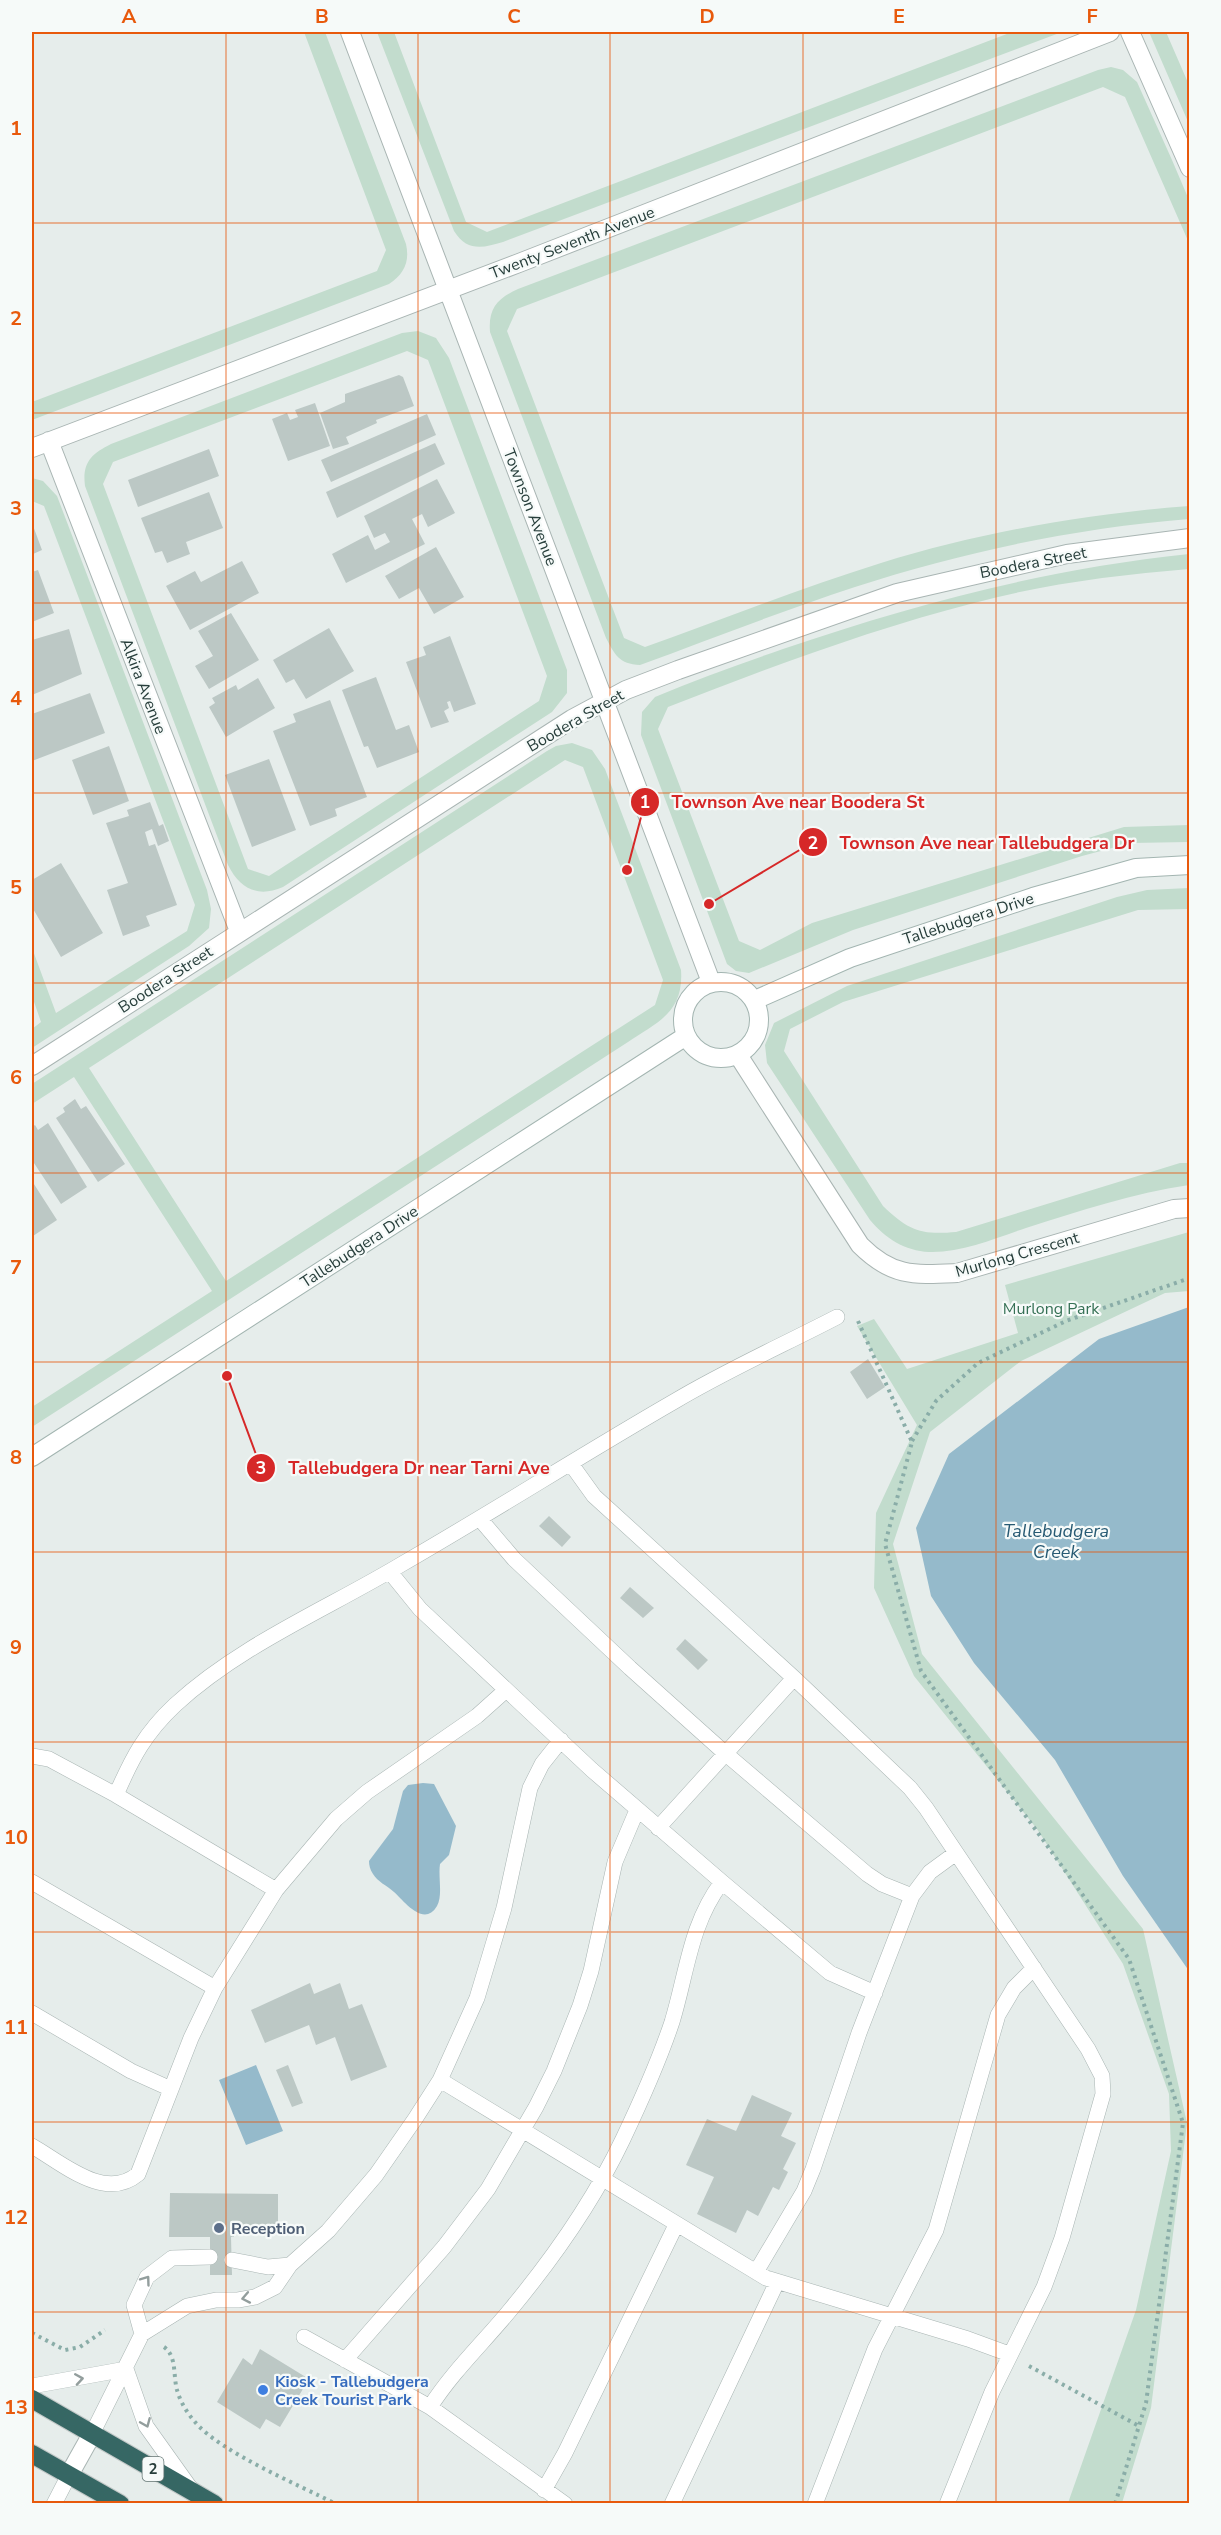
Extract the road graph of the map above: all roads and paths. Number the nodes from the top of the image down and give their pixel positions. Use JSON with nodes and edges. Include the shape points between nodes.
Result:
{"nodes":[{"id":1,"x":350,"y":32,"type":"edge"},
{"id":2,"x":1110,"y":32,"type":"edge"},
{"id":3,"x":1130,"y":32,"type":"edge"},
{"id":4,"x":1190,"y":168,"type":"edge"},
{"id":5,"x":448,"y":290,"type":"junction"},
{"id":6,"x":49,"y":441,"type":"junction"},
{"id":7,"x":32,"y":448,"type":"edge"},
{"id":8,"x":1190,"y":538,"type":"edge"},
{"id":9,"x":606,"y":700,"type":"junction"},
{"id":10,"x":1190,"y":865,"type":"edge"},
{"id":11,"x":239,"y":931,"type":"junction"},
{"id":12,"x":711,"y":982,"type":"junction"},
{"id":13,"x":755,"y":1000,"type":"junction"},
{"id":14,"x":686,"y":1036,"type":"junction"},
{"id":15,"x":738,"y":1055,"type":"junction"},
{"id":16,"x":32,"y":1066,"type":"edge"},
{"id":17,"x":1190,"y":1208,"type":"edge"},
{"id":18,"x":1190,"y":1278,"type":"edge"},
{"id":19,"x":837,"y":1317,"type":"dead end"},
{"id":20,"x":857,"y":1318,"type":"dead end"},
{"id":21,"x":912,"y":1442,"type":"junction"},
{"id":22,"x":32,"y":1457,"type":"edge"},
{"id":23,"x":571,"y":1464,"type":"junction"},
{"id":24,"x":480,"y":1519,"type":"junction"},
{"id":25,"x":390,"y":1572,"type":"junction"},
{"id":26,"x":794,"y":1678,"type":"junction"},
{"id":27,"x":506,"y":1690,"type":"junction"},
{"id":28,"x":561,"y":1740,"type":"junction"},
{"id":29,"x":726,"y":1754,"type":"junction"},
{"id":30,"x":32,"y":1756,"type":"edge"},
{"id":31,"x":116,"y":1795,"type":"junction"},
{"id":32,"x":637,"y":1810,"type":"junction"},
{"id":33,"x":657,"y":1828,"type":"junction"},
{"id":34,"x":956,"y":1853,"type":"junction"},
{"id":35,"x":32,"y":1882,"type":"edge"},
{"id":36,"x":722,"y":1882,"type":"junction"},
{"id":37,"x":276,"y":1890,"type":"junction"},
{"id":38,"x":912,"y":1896,"type":"junction"},
{"id":39,"x":1034,"y":1968,"type":"junction"},
{"id":40,"x":215,"y":1988,"type":"junction"},
{"id":41,"x":875,"y":1993,"type":"junction"},
{"id":42,"x":32,"y":2013,"type":"edge"},
{"id":43,"x":440,"y":2080,"type":"junction"},
{"id":44,"x":171,"y":2089,"type":"junction"},
{"id":45,"x":523,"y":2132,"type":"junction"},
{"id":46,"x":32,"y":2146,"type":"edge"},
{"id":47,"x":601,"y":2178,"type":"junction"},
{"id":48,"x":676,"y":2225,"type":"junction"},
{"id":49,"x":210,"y":2257,"type":"dead end"},
{"id":50,"x":231,"y":2260,"type":"dead end"},
{"id":51,"x":290,"y":2265,"type":"junction"},
{"id":52,"x":756,"y":2272,"type":"junction"},
{"id":53,"x":777,"y":2282,"type":"junction"},
{"id":54,"x":890,"y":2317,"type":"junction"},
{"id":55,"x":105,"y":2330,"type":"dead end"},
{"id":56,"x":32,"y":2333,"type":"edge"},
{"id":57,"x":142,"y":2334,"type":"junction"},
{"id":58,"x":304,"y":2337,"type":"dead end"},
{"id":59,"x":164,"y":2347,"type":"dead end"},
{"id":60,"x":1009,"y":2354,"type":"junction"},
{"id":61,"x":345,"y":2360,"type":"junction"},
{"id":62,"x":126,"y":2369,"type":"junction"},
{"id":63,"x":32,"y":2386,"type":"edge"},
{"id":64,"x":32,"y":2399,"type":"edge"},
{"id":65,"x":430,"y":2407,"type":"junction"},
{"id":66,"x":1139,"y":2426,"type":"junction"},
{"id":67,"x":92,"y":2434,"type":"junction"},
{"id":68,"x":32,"y":2454,"type":"edge"},
{"id":69,"x":69,"y":2475,"type":"junction"},
{"id":70,"x":544,"y":2490,"type":"junction"},
{"id":71,"x":192,"y":2491,"type":"junction"},
{"id":72,"x":54,"y":2504,"type":"edge"},
{"id":73,"x":120,"y":2504,"type":"edge"},
{"id":74,"x":214,"y":2504,"type":"edge"},
{"id":75,"x":336,"y":2504,"type":"edge"},
{"id":76,"x":565,"y":2504,"type":"edge"},
{"id":77,"x":672,"y":2504,"type":"edge"},
{"id":78,"x":815,"y":2504,"type":"edge"},
{"id":79,"x":947,"y":2504,"type":"edge"},
{"id":80,"x":1115,"y":2504,"type":"edge"}],
"edges":[{"from":1,"to":5,"type":"street","name":"Townson Avenue"},
{"from":2,"to":5,"type":"street","name":"Twenty Seventh Avenue"},
{"from":3,"to":4,"type":"street"},
{"from":5,"to":6,"type":"street","name":"Twenty Seventh Avenue"},
{"from":5,"to":9,"type":"street","name":"Townson Avenue"},
{"from":6,"to":7,"type":"street","name":"Twenty Seventh Avenue"},
{"from":6,"to":11,"type":"street","name":"Alkira Avenue"},
{"from":8,"to":9,"type":"street","name":"Boodera Street","via":[[1067,554],[897,593],[678,670]]},
{"from":9,"to":11,"type":"street","name":"Boodera Street"},
{"from":9,"to":12,"type":"street","name":"Townson Avenue"},
{"from":10,"to":13,"type":"street","name":"Tallebudgera Drive","via":[[1136,868],[1052,891],[850,958]]},
{"from":11,"to":16,"type":"street","name":"Boodera Street"},
{"from":12,"to":13,"type":"street","via":[[736,984]]},
{"from":12,"to":14,"type":"street","via":[[689,998],[684,1010]]},
{"from":13,"to":15,"type":"street","via":[[760,1025],[749,1047]]},
{"from":14,"to":15,"type":"street","via":[[703,1054],[714,1058]]},
{"from":14,"to":22,"type":"street","name":"Tallebudgera Drive"},
{"from":15,"to":17,"type":"street","name":"Murlong Crescent","via":[[860,1245],[878,1263],[899,1271],[926,1275],[957,1273],[1174,1209]]},
{"from":18,"to":21,"type":"path","via":[[1066,1321],[978,1363],[936,1401]]},
{"from":19,"to":23,"type":"lane","via":[[677,1400]]},
{"from":20,"to":21,"type":"path"},
{"from":21,"to":66,"type":"path","via":[[885,1544],[921,1671],[1129,1959],[1183,2123],[1146,2403]]},
{"from":23,"to":24,"type":"lane"},
{"from":23,"to":26,"type":"lane","via":[[594,1496]]},
{"from":24,"to":25,"type":"lane"},
{"from":24,"to":29,"type":"lane","via":[[514,1559]]},
{"from":25,"to":27,"type":"lane","via":[[420,1608]]},
{"from":25,"to":31,"type":"lane","via":[[249,1652],[176,1704],[139,1745]]},
{"from":26,"to":29,"type":"lane"},
{"from":26,"to":34,"type":"lane","via":[[910,1788]]},
{"from":27,"to":28,"type":"lane"},
{"from":27,"to":37,"type":"lane","via":[[477,1716],[396,1769],[351,1806],[301,1857]]},
{"from":28,"to":32,"type":"lane"},
{"from":28,"to":43,"type":"lane","via":[[530,1788],[492,1952],[477,1998]]},
{"from":29,"to":33,"type":"lane"},
{"from":29,"to":38,"type":"lane","via":[[867,1874]]},
{"from":30,"to":31,"type":"lane","via":[[49,1759]]},
{"from":31,"to":37,"type":"lane"},
{"from":32,"to":33,"type":"lane"},
{"from":32,"to":45,"type":"lane","via":[[615,1862],[580,2006],[554,2071]]},
{"from":33,"to":36,"type":"lane"},
{"from":34,"to":38,"type":"lane","via":[[930,1872]]},
{"from":34,"to":39,"type":"lane"},
{"from":35,"to":40,"type":"lane"},
{"from":36,"to":41,"type":"lane","via":[[830,1973]]},
{"from":36,"to":47,"type":"lane","via":[[697,1923],[660,2055],[623,2140]]},
{"from":37,"to":40,"type":"lane"},
{"from":38,"to":41,"type":"lane"},
{"from":39,"to":54,"type":"lane","via":[[1014,1988],[998,2015],[936,2230]]},
{"from":39,"to":60,"type":"lane","via":[[1097,2063],[1103,2094],[1054,2264]]},
{"from":40,"to":44,"type":"lane"},
{"from":41,"to":52,"type":"lane","via":[[804,2191]]},
{"from":42,"to":44,"type":"lane","via":[[131,2071]]},
{"from":43,"to":45,"type":"lane"},
{"from":43,"to":51,"type":"lane","via":[[376,2175],[328,2231]]},
{"from":44,"to":46,"type":"lane","via":[[144,2164],[129,2181],[118,2185],[95,2181]]},
{"from":45,"to":47,"type":"lane"},
{"from":45,"to":61,"type":"lane","via":[[463,2222]]},
{"from":47,"to":48,"type":"lane"},
{"from":47,"to":65,"type":"lane","via":[[544,2268],[449,2378]]},
{"from":48,"to":52,"type":"lane"},
{"from":48,"to":70,"type":"lane"},
{"from":57,"to":49,"type":"lane","one_way":true,"via":[[134,2305],[147,2277],[172,2258]]},
{"from":50,"to":51,"type":"lane","via":[[268,2267]]},
{"from":51,"to":57,"type":"lane","one_way":true,"via":[[267,2292],[187,2306]]},
{"from":52,"to":53,"type":"lane"},
{"from":53,"to":54,"type":"lane"},
{"from":53,"to":77,"type":"lane"},
{"from":54,"to":60,"type":"lane"},
{"from":54,"to":78,"type":"lane"},
{"from":55,"to":56,"type":"path","via":[[80,2347],[65,2350]]},
{"from":57,"to":62,"type":"lane"},
{"from":58,"to":61,"type":"lane"},
{"from":59,"to":75,"type":"path","via":[[171,2353],[179,2396],[195,2423],[226,2447]]},
{"from":60,"to":66,"type":"path"},
{"from":60,"to":79,"type":"lane"},
{"from":61,"to":65,"type":"lane"},
{"from":63,"to":62,"type":"lane","one_way":true},
{"from":62,"to":67,"type":"lane"},
{"from":62,"to":71,"type":"lane","one_way":true,"via":[[146,2426]]},
{"from":64,"to":67,"type":"highway","number":"2"},
{"from":65,"to":70,"type":"lane"},
{"from":66,"to":80,"type":"path"},
{"from":67,"to":69,"type":"street"},
{"from":67,"to":71,"type":"highway","number":"2"},
{"from":68,"to":69,"type":"highway"},
{"from":69,"to":72,"type":"lane"},
{"from":69,"to":73,"type":"highway"},
{"from":70,"to":76,"type":"lane"},
{"from":71,"to":74,"type":"highway","number":"2"}]}
